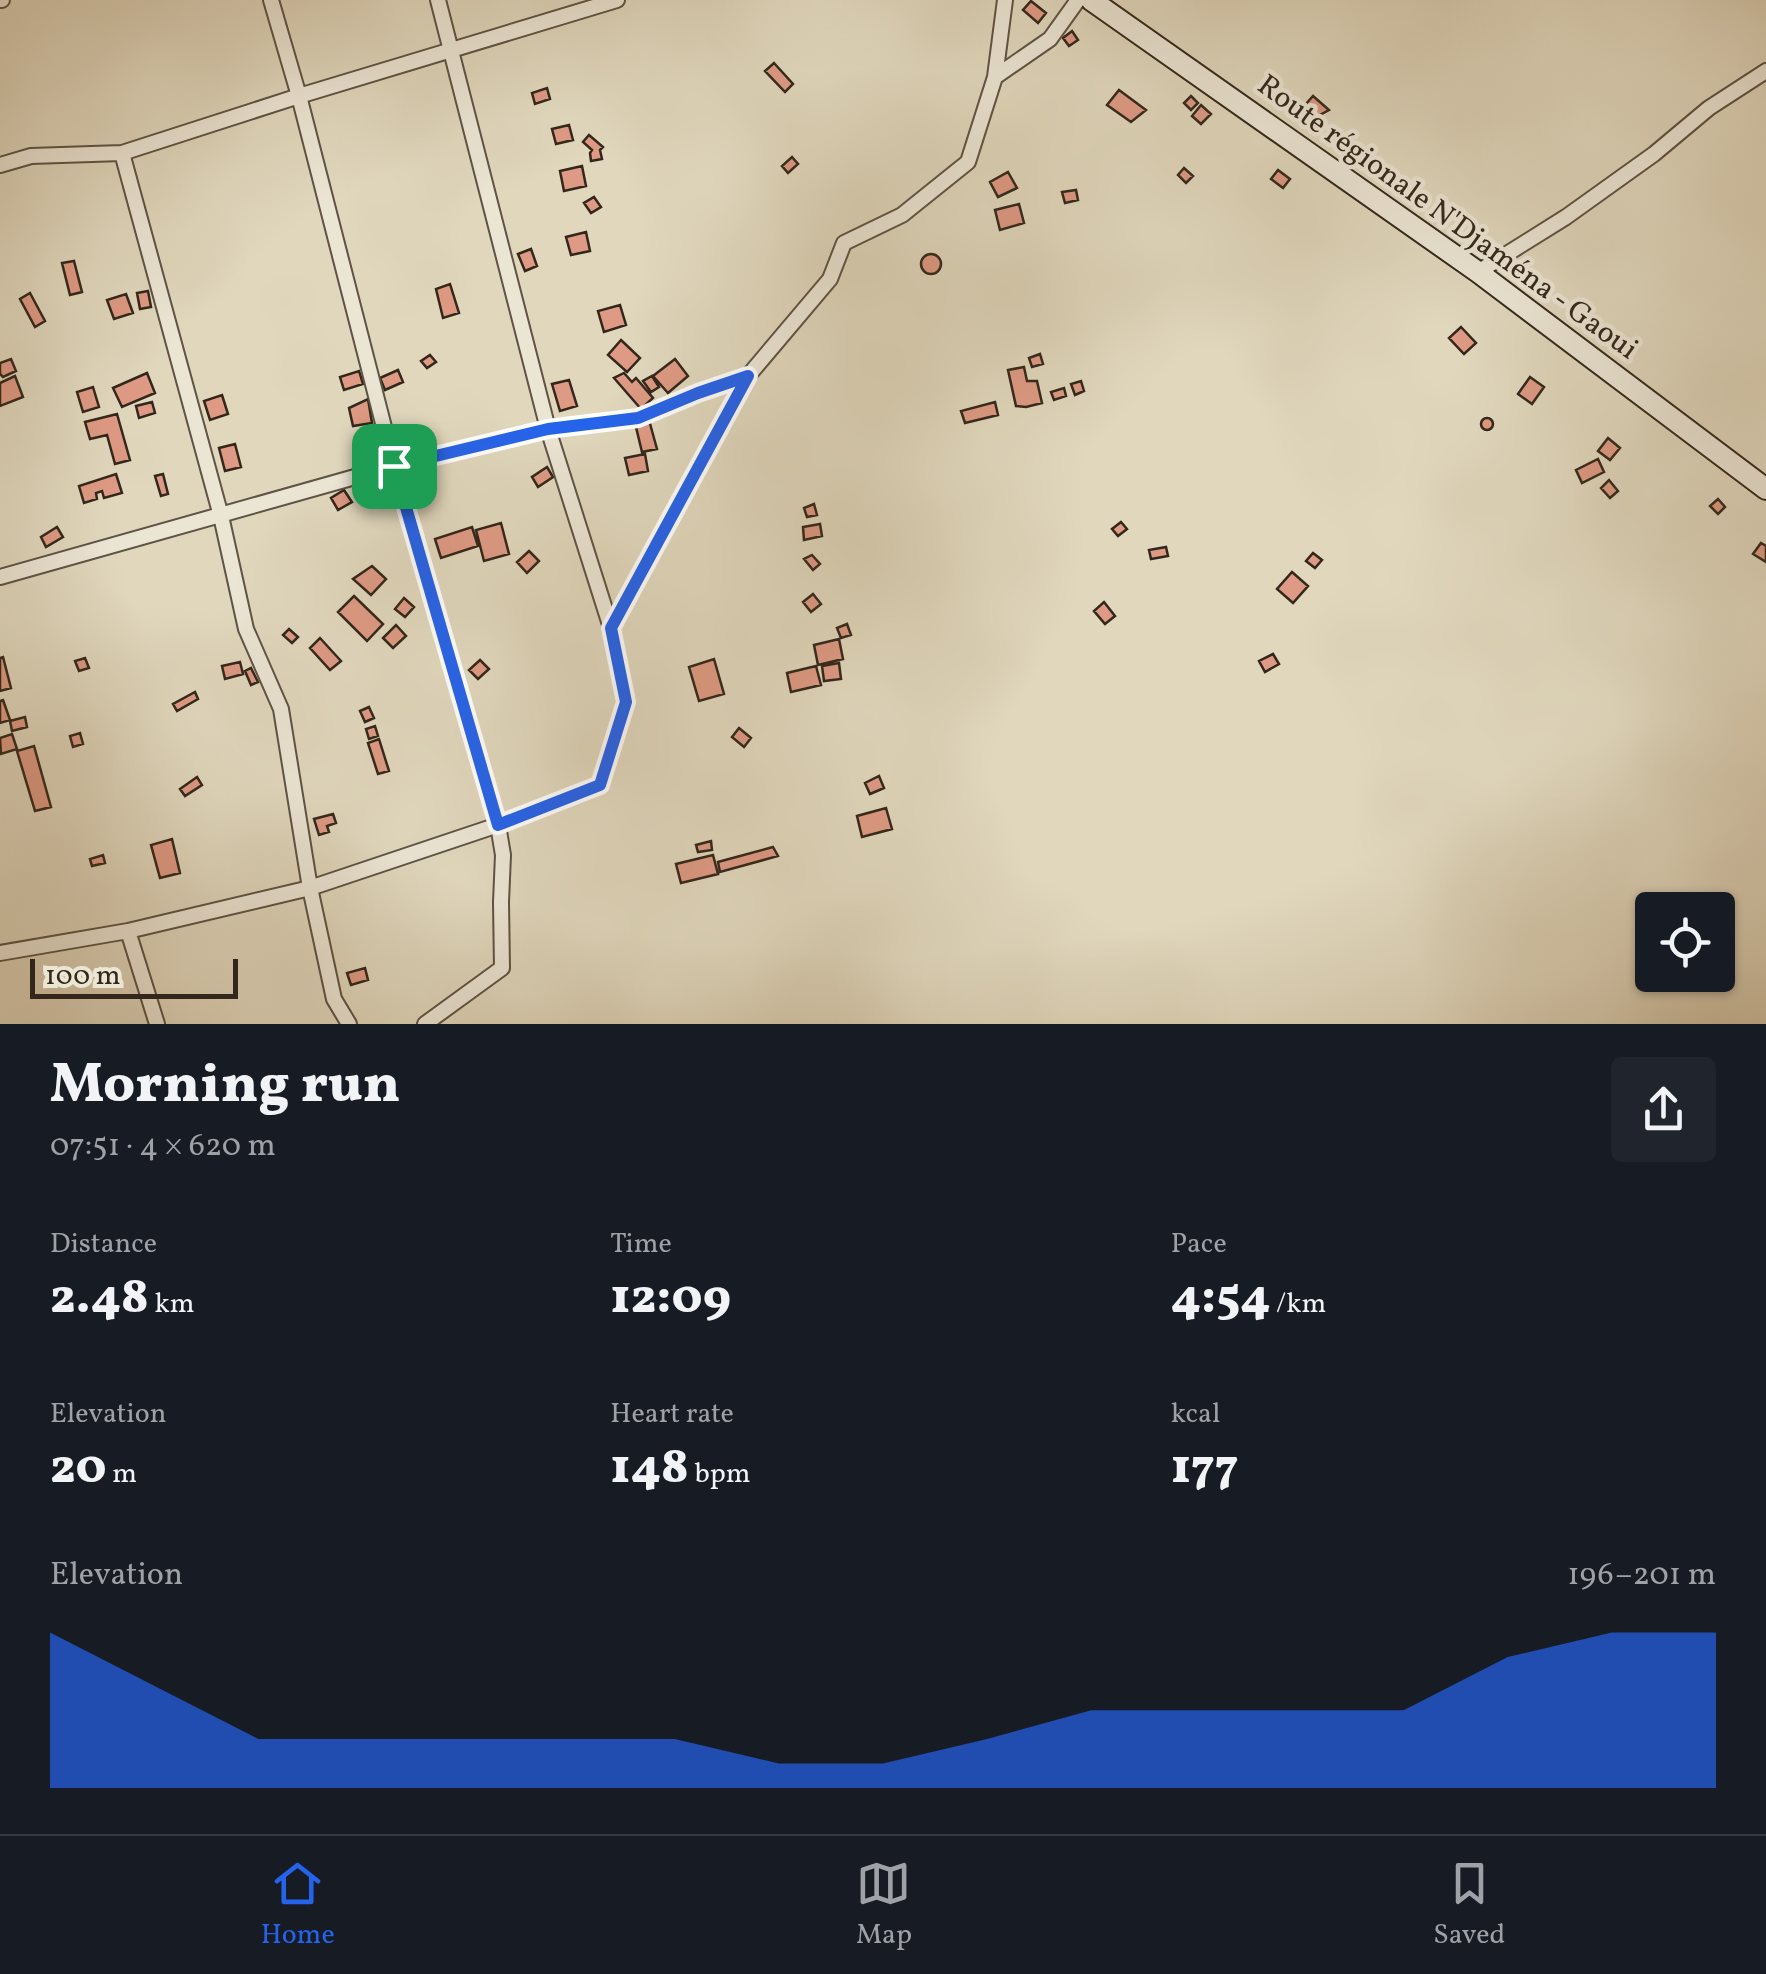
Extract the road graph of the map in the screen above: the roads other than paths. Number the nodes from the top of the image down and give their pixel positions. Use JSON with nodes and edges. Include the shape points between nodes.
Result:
{"nodes":[{"id":1,"x":271,"y":0,"type":"edge"},
{"id":2,"x":438,"y":0,"type":"edge"},
{"id":3,"x":617,"y":0,"type":"edge"},
{"id":4,"x":1005,"y":0,"type":"edge"},
{"id":5,"x":1078,"y":0,"type":"edge"},
{"id":6,"x":1091,"y":0,"type":"edge"},
{"id":7,"x":451,"y":50,"type":"junction"},
{"id":8,"x":1766,"y":72,"type":"edge"},
{"id":9,"x":995,"y":78,"type":"junction"},
{"id":10,"x":300,"y":96,"type":"junction"},
{"id":11,"x":122,"y":154,"type":"junction"},
{"id":12,"x":0,"y":164,"type":"edge"},
{"id":13,"x":1478,"y":272,"type":"junction"},
{"id":14,"x":748,"y":376,"type":"junction"},
{"id":15,"x":548,"y":429,"type":"junction"},
{"id":16,"x":394,"y":466,"type":"junction"},
{"id":17,"x":1766,"y":488,"type":"edge"},
{"id":18,"x":221,"y":516,"type":"junction"},
{"id":19,"x":0,"y":577,"type":"edge"},
{"id":20,"x":611,"y":628,"type":"junction"},
{"id":21,"x":498,"y":825,"type":"junction"},
{"id":22,"x":310,"y":888,"type":"junction"},
{"id":23,"x":128,"y":931,"type":"junction"},
{"id":24,"x":0,"y":953,"type":"edge"},
{"id":25,"x":158,"y":1024,"type":"edge"},
{"id":26,"x":349,"y":1024,"type":"edge"},
{"id":27,"x":425,"y":1024,"type":"edge"}],
"edges":[{"from":1,"to":10,"type":"street"},
{"from":2,"to":7,"type":"street"},
{"from":3,"to":7,"type":"street"},
{"from":4,"to":9,"type":"street"},
{"from":5,"to":9,"type":"street","via":[[1050,39]]},
{"from":6,"to":13,"type":"street","name":"Route régionale N'Djaména - Gaoui"},
{"from":7,"to":10,"type":"street"},
{"from":7,"to":15,"type":"street"},
{"from":8,"to":13,"type":"street","via":[[1566,217]]},
{"from":9,"to":14,"type":"street","via":[[968,162],[902,216],[844,243],[830,279]]},
{"from":10,"to":11,"type":"street"},
{"from":10,"to":16,"type":"street"},
{"from":11,"to":12,"type":"street","via":[[31,156]]},
{"from":11,"to":18,"type":"street"},
{"from":13,"to":17,"type":"street","name":"Route régionale N'Djaména - Gaoui"},
{"from":14,"to":15,"type":"street","via":[[638,418]]},
{"from":14,"to":20,"type":"street"},
{"from":15,"to":16,"type":"street"},
{"from":15,"to":20,"type":"street"},
{"from":16,"to":18,"type":"street"},
{"from":16,"to":21,"type":"street"},
{"from":18,"to":19,"type":"street"},
{"from":18,"to":22,"type":"street","via":[[246,629],[281,709]]},
{"from":20,"to":21,"type":"street","via":[[626,702],[600,785]]},
{"from":21,"to":22,"type":"street"},
{"from":21,"to":27,"type":"street","via":[[502,968]]},
{"from":22,"to":23,"type":"street"},
{"from":22,"to":26,"type":"street","via":[[334,999]]},
{"from":23,"to":24,"type":"street"},
{"from":23,"to":25,"type":"street"}]}
